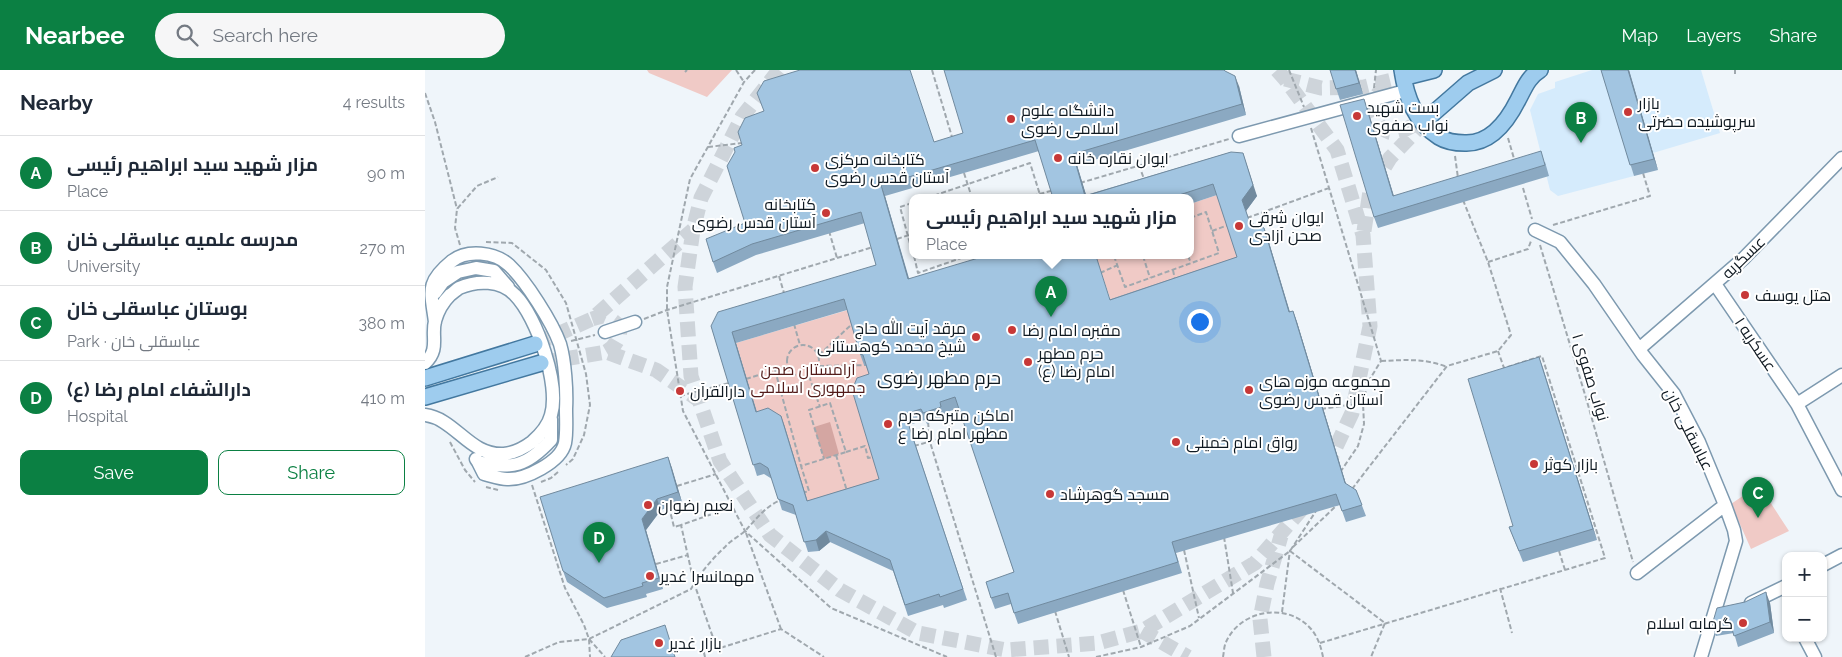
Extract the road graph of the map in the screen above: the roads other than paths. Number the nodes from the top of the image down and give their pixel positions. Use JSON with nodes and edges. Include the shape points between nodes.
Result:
{"nodes":[{"id":1,"x":1434,"y":70,"type":"edge"},
{"id":2,"x":1494,"y":70,"type":"edge"},
{"id":3,"x":1540,"y":70,"type":"edge"},
{"id":4,"x":1406,"y":73,"type":"edge"},
{"id":5,"x":1405,"y":91,"type":"junction"},
{"id":6,"x":1429,"y":117,"type":"tunnel mouth"},
{"id":7,"x":1239,"y":136,"type":"road end"},
{"id":8,"x":1842,"y":158,"type":"edge"},
{"id":9,"x":1535,"y":230,"type":"road end"},
{"id":10,"x":1715,"y":284,"type":"junction"},
{"id":11,"x":515,"y":294,"type":"junction"},
{"id":12,"x":432,"y":296,"type":"junction"},
{"id":13,"x":435,"y":322,"type":"junction"},
{"id":14,"x":635,"y":322,"type":"road end"},
{"id":15,"x":605,"y":332,"type":"road end"},
{"id":16,"x":563,"y":344,"type":"junction"},
{"id":17,"x":1639,"y":349,"type":"junction"},
{"id":18,"x":541,"y":352,"type":"junction"},
{"id":19,"x":425,"y":363,"type":"edge"},
{"id":20,"x":1842,"y":375,"type":"edge"},
{"id":21,"x":425,"y":378,"type":"edge"},
{"id":22,"x":425,"y":398,"type":"edge"},
{"id":23,"x":1797,"y":404,"type":"junction"},
{"id":24,"x":425,"y":415,"type":"edge"},
{"id":25,"x":551,"y":415,"type":"junction"},
{"id":26,"x":464,"y":439,"type":"junction"},
{"id":27,"x":478,"y":462,"type":"junction"},
{"id":28,"x":1842,"y":490,"type":"edge"},
{"id":29,"x":1725,"y":504,"type":"junction"},
{"id":30,"x":1842,"y":555,"type":"edge"},
{"id":31,"x":1827,"y":564,"type":"edge"},
{"id":32,"x":1637,"y":574,"type":"road end"},
{"id":33,"x":1782,"y":593,"type":"edge"},
{"id":34,"x":1715,"y":612,"type":"junction"},
{"id":35,"x":1807,"y":642,"type":"edge"},
{"id":36,"x":1701,"y":657,"type":"edge"},
{"id":37,"x":1815,"y":657,"type":"edge"}],
"edges":[{"from":1,"to":4,"type":"main road"},
{"from":2,"to":6,"type":"main road","via":[[1468,83]]},
{"from":3,"to":5,"type":"main road","via":[[1525,84],[1515,107],[1500,128],[1489,138],[1472,143],[1453,143],[1428,130]]},
{"from":4,"to":5,"type":"main road"},
{"from":5,"to":7,"type":"street"},
{"from":8,"to":10,"type":"street","name":"عسگریه"},
{"from":9,"to":17,"type":"street","name":"عباسقلی خان","via":[[1560,242]]},
{"from":10,"to":17,"type":"street","name":"عسگریه"},
{"from":10,"to":23,"type":"street","name":"عسکریه ۱"},
{"from":11,"to":12,"type":"street","via":[[494,271],[476,268],[458,272],[443,282]]},
{"from":11,"to":13,"type":"street","via":[[497,284],[477,282],[457,288],[442,302]]},
{"from":11,"to":18,"type":"street","via":[[526,311]]},
{"from":12,"to":13,"type":"street"},
{"from":12,"to":16,"type":"street","via":[[431,287],[440,271],[455,259],[473,254],[491,255],[508,264],[520,278]]},
{"from":13,"to":19,"type":"street","via":[[435,349]]},
{"from":14,"to":15,"type":"street"},
{"from":16,"to":18,"type":"street"},
{"from":16,"to":27,"type":"street","via":[[567,393],[565,445],[550,463],[529,475],[507,479],[485,474]]},
{"from":17,"to":29,"type":"street","name":"عباسقلی خان","via":[[1674,394]]},
{"from":18,"to":21,"type":"main road"},
{"from":18,"to":22,"type":"main road"},
{"from":18,"to":25,"type":"street","via":[[553,393]]},
{"from":20,"to":23,"type":"street"},
{"from":23,"to":28,"type":"street","name":"عسکریه ۱"},
{"from":24,"to":26,"type":"street","via":[[434,416],[449,425]]},
{"from":25,"to":26,"type":"street","via":[[542,434],[525,448],[504,454],[483,451]]},
{"from":25,"to":27,"type":"street","via":[[551,440],[537,455],[518,464],[498,467]]},
{"from":26,"to":27,"type":"street"},
{"from":29,"to":32,"type":"street"},
{"from":29,"to":34,"type":"street","name":"عباسقلی خان","via":[[1736,541]]},
{"from":30,"to":31,"type":"street"},
{"from":33,"to":34,"type":"street"},
{"from":34,"to":36,"type":"street","name":"عباسقلی خان"},
{"from":35,"to":37,"type":"street"}]}
